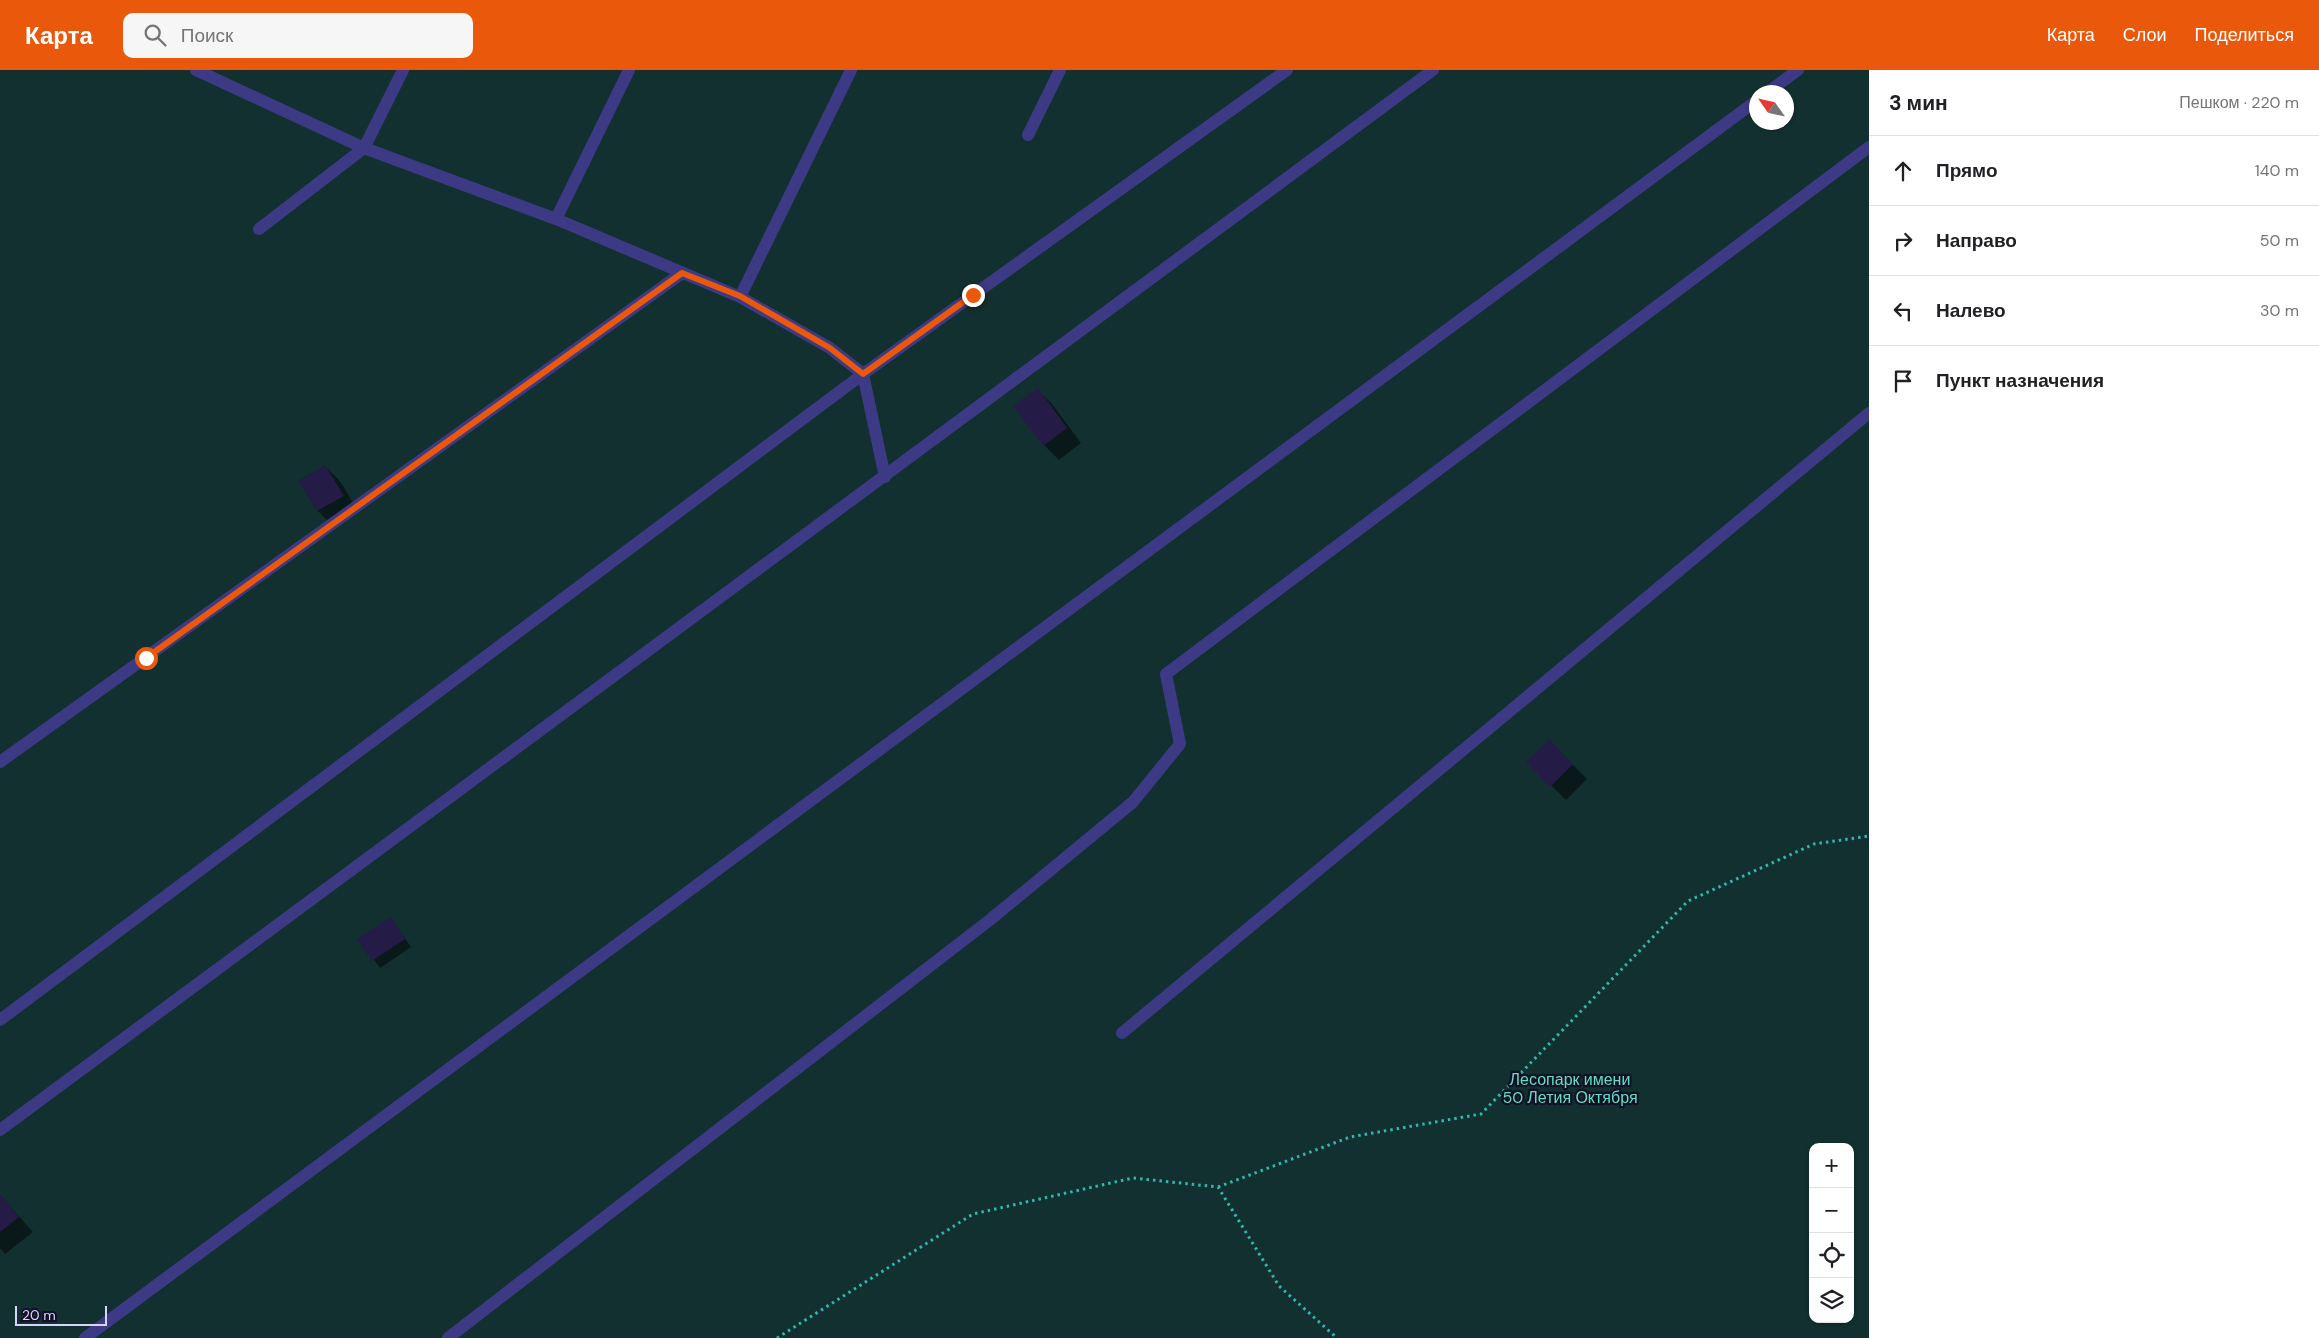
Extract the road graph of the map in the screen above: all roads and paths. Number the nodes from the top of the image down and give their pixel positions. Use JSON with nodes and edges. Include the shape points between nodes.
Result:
{"nodes":[{"id":1,"x":196,"y":70,"type":"edge"},
{"id":2,"x":403,"y":70,"type":"edge"},
{"id":3,"x":629,"y":70,"type":"edge"},
{"id":4,"x":851,"y":70,"type":"edge"},
{"id":5,"x":1060,"y":70,"type":"edge"},
{"id":6,"x":1287,"y":70,"type":"edge"},
{"id":7,"x":1433,"y":70,"type":"edge"},
{"id":8,"x":1798,"y":70,"type":"edge"},
{"id":9,"x":1778,"y":85,"type":"edge"},
{"id":10,"x":1749,"y":106,"type":"edge"},
{"id":11,"x":1028,"y":135,"type":"dead end"},
{"id":12,"x":1869,"y":147,"type":"edge"},
{"id":13,"x":364,"y":148,"type":"junction"},
{"id":14,"x":556,"y":219,"type":"junction"},
{"id":15,"x":259,"y":228,"type":"dead end"},
{"id":16,"x":682,"y":273,"type":"junction"},
{"id":17,"x":740,"y":296,"type":"junction"},
{"id":18,"x":863,"y":374,"type":"junction"},
{"id":19,"x":1869,"y":414,"type":"edge"},
{"id":20,"x":885,"y":477,"type":"junction"},
{"id":21,"x":0,"y":762,"type":"edge"},
{"id":22,"x":1869,"y":836,"type":"edge"},
{"id":23,"x":0,"y":1020,"type":"edge"},
{"id":24,"x":1122,"y":1033,"type":"dead end"},
{"id":25,"x":0,"y":1130,"type":"edge"},
{"id":26,"x":1218,"y":1188,"type":"junction"},
{"id":27,"x":85,"y":1338,"type":"edge"},
{"id":28,"x":448,"y":1338,"type":"edge"},
{"id":29,"x":777,"y":1338,"type":"edge"},
{"id":30,"x":1337,"y":1338,"type":"edge"}],
"edges":[{"from":1,"to":13,"type":"lane"},
{"from":2,"to":13,"type":"lane"},
{"from":3,"to":14,"type":"lane"},
{"from":4,"to":17,"type":"lane"},
{"from":5,"to":11,"type":"lane"},
{"from":6,"to":18,"type":"lane"},
{"from":7,"to":20,"type":"lane"},
{"from":8,"to":9,"type":"lane"},
{"from":10,"to":27,"type":"lane"},
{"from":12,"to":28,"type":"lane","via":[[1166,674],[1180,744],[1133,802],[968,936]]},
{"from":13,"to":14,"type":"lane"},
{"from":13,"to":15,"type":"lane"},
{"from":14,"to":16,"type":"lane"},
{"from":16,"to":17,"type":"lane"},
{"from":16,"to":21,"type":"lane"},
{"from":17,"to":18,"type":"lane","via":[[830,348]]},
{"from":18,"to":20,"type":"lane"},
{"from":18,"to":23,"type":"lane"},
{"from":19,"to":24,"type":"lane"},
{"from":20,"to":25,"type":"lane"},
{"from":22,"to":26,"type":"path","via":[[1814,844],[1688,902],[1481,1114],[1350,1137]]},
{"from":26,"to":29,"type":"path","via":[[1133,1178],[973,1214]]},
{"from":26,"to":30,"type":"path","via":[[1279,1286]]}]}
